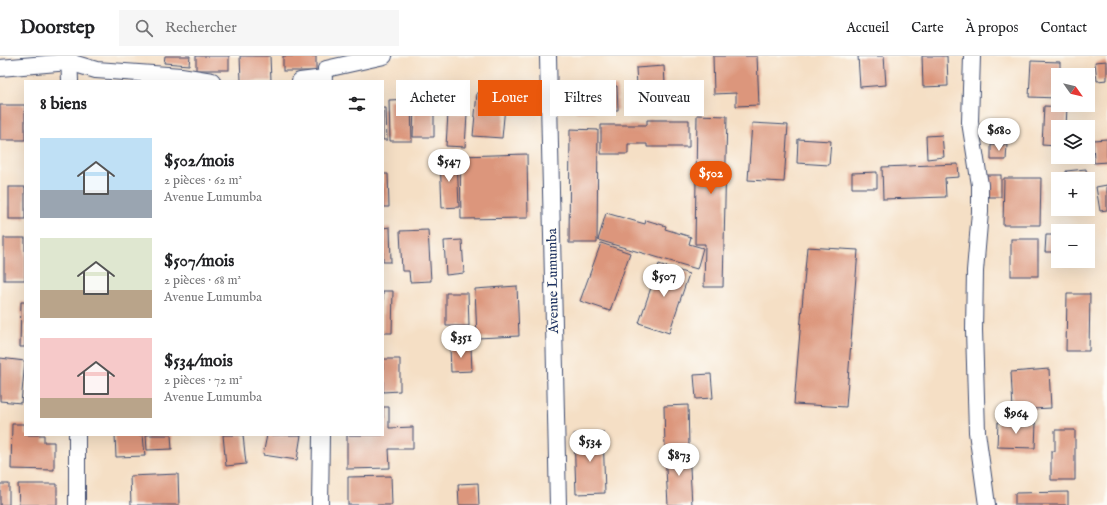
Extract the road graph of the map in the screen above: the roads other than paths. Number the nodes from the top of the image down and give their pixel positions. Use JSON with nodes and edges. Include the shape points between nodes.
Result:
{"nodes":[{"id":1,"x":384,"y":56,"type":"edge"},
{"id":2,"x":548,"y":56,"type":"edge"},
{"id":3,"x":972,"y":56,"type":"edge"},
{"id":4,"x":69,"y":59,"type":"edge"},
{"id":5,"x":0,"y":68,"type":"edge"},
{"id":6,"x":325,"y":71,"type":"edge"},
{"id":7,"x":70,"y":80,"type":"edge"},
{"id":8,"x":206,"y":80,"type":"edge"},
{"id":9,"x":302,"y":80,"type":"edge"},
{"id":10,"x":77,"y":436,"type":"edge"},
{"id":11,"x":321,"y":436,"type":"edge"},
{"id":12,"x":77,"y":505,"type":"edge"},
{"id":13,"x":320,"y":505,"type":"edge"},
{"id":14,"x":558,"y":505,"type":"edge"},
{"id":15,"x":987,"y":505,"type":"edge"}],
"edges":[{"from":1,"to":6,"type":"street"},
{"from":2,"to":14,"type":"street","name":"Avenue Lumumba"},
{"from":3,"to":15,"type":"street","via":[[970,122],[980,192],[974,330],[977,432]]},
{"from":4,"to":5,"type":"street"},
{"from":4,"to":7,"type":"street"},
{"from":4,"to":8,"type":"street","via":[[96,70]]},
{"from":6,"to":9,"type":"street"},
{"from":10,"to":12,"type":"street"},
{"from":11,"to":13,"type":"street"}]}
